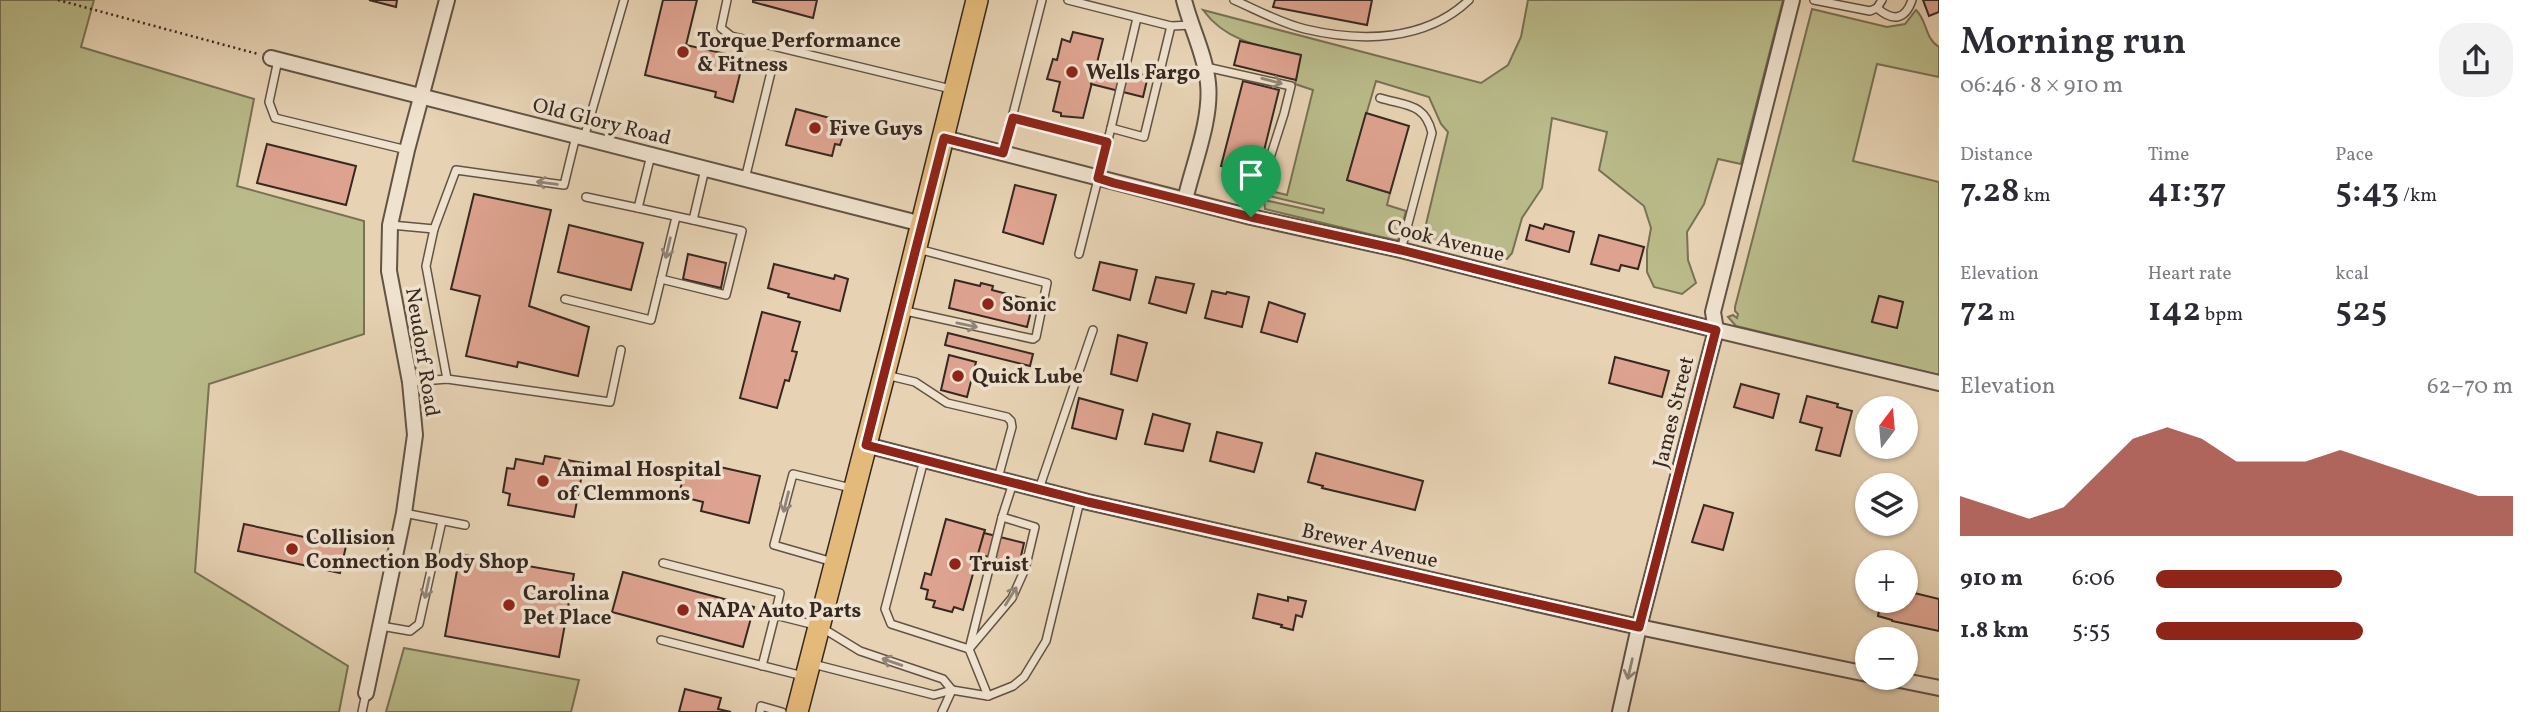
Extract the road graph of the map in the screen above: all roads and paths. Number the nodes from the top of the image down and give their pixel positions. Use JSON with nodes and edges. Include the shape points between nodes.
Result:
{"nodes":[{"id":1,"x":58,"y":0,"type":"edge"},
{"id":2,"x":447,"y":0,"type":"edge"},
{"id":3,"x":624,"y":0,"type":"edge"},
{"id":4,"x":727,"y":0,"type":"edge"},
{"id":5,"x":977,"y":0,"type":"edge"},
{"id":6,"x":1042,"y":0,"type":"edge"},
{"id":7,"x":1068,"y":0,"type":"edge"},
{"id":8,"x":1184,"y":0,"type":"edge"},
{"id":9,"x":1234,"y":0,"type":"edge"},
{"id":10,"x":1469,"y":0,"type":"edge"},
{"id":11,"x":1792,"y":0,"type":"edge"},
{"id":12,"x":1814,"y":0,"type":"edge"},
{"id":13,"x":1882,"y":0,"type":"edge"},
{"id":14,"x":1912,"y":0,"type":"edge"},
{"id":15,"x":1877,"y":8,"type":"junction"},
{"id":16,"x":1137,"y":18,"type":"junction"},
{"id":17,"x":1192,"y":25,"type":"junction"},
{"id":18,"x":1171,"y":26,"type":"junction"},
{"id":19,"x":275,"y":59,"type":"junction"},
{"id":20,"x":1205,"y":67,"type":"junction"},
{"id":21,"x":772,"y":68,"type":"dead end"},
{"id":22,"x":956,"y":90,"type":"junction"},
{"id":23,"x":422,"y":97,"type":"junction"},
{"id":24,"x":1380,"y":98,"type":"dead end"},
{"id":25,"x":1013,"y":118,"type":"junction"},
{"id":26,"x":1111,"y":128,"type":"junction"},
{"id":27,"x":580,"y":137,"type":"junction"},
{"id":28,"x":944,"y":138,"type":"junction"},
{"id":29,"x":1107,"y":142,"type":"junction"},
{"id":30,"x":407,"y":150,"type":"junction"},
{"id":31,"x":1003,"y":153,"type":"junction"},
{"id":32,"x":651,"y":155,"type":"junction"},
{"id":33,"x":705,"y":169,"type":"junction"},
{"id":34,"x":745,"y":178,"type":"junction"},
{"id":35,"x":1098,"y":178,"type":"junction"},
{"id":36,"x":586,"y":197,"type":"dead end"},
{"id":37,"x":1185,"y":200,"type":"junction"},
{"id":38,"x":638,"y":208,"type":"junction"},
{"id":39,"x":676,"y":216,"type":"junction"},
{"id":40,"x":1251,"y":217,"type":"junction"},
{"id":41,"x":693,"y":220,"type":"junction"},
{"id":42,"x":922,"y":223,"type":"junction"},
{"id":43,"x":390,"y":225,"type":"junction"},
{"id":44,"x":434,"y":229,"type":"junction"},
{"id":45,"x":916,"y":249,"type":"junction"},
{"id":46,"x":1401,"y":250,"type":"junction"},
{"id":47,"x":1079,"y":254,"type":"dead end"},
{"id":48,"x":661,"y":279,"type":"junction"},
{"id":49,"x":565,"y":299,"type":"dead end"},
{"id":50,"x":901,"y":310,"type":"junction"},
{"id":51,"x":1093,"y":330,"type":"dead end"},
{"id":52,"x":1716,"y":330,"type":"junction"},
{"id":53,"x":621,"y":351,"type":"dead end"},
{"id":54,"x":884,"y":374,"type":"junction"},
{"id":55,"x":447,"y":379,"type":"junction"},
{"id":56,"x":410,"y":382,"type":"junction"},
{"id":57,"x":1939,"y":383,"type":"edge"},
{"id":58,"x":866,"y":445,"type":"junction"},
{"id":59,"x":924,"y":460,"type":"junction"},
{"id":60,"x":998,"y":479,"type":"junction"},
{"id":61,"x":1013,"y":483,"type":"junction"},
{"id":62,"x":855,"y":489,"type":"junction"},
{"id":63,"x":1039,"y":490,"type":"junction"},
{"id":64,"x":1081,"y":500,"type":"junction"},
{"id":65,"x":404,"y":513,"type":"junction"},
{"id":66,"x":1002,"y":517,"type":"junction"},
{"id":67,"x":442,"y":521,"type":"junction"},
{"id":68,"x":466,"y":525,"type":"dead end"},
{"id":69,"x":663,"y":563,"type":"dead end"},
{"id":70,"x":836,"y":563,"type":"junction"},
{"id":71,"x":775,"y":615,"type":"junction"},
{"id":72,"x":381,"y":626,"type":"junction"},
{"id":73,"x":819,"y":626,"type":"junction"},
{"id":74,"x":1639,"y":627,"type":"junction"},
{"id":75,"x":661,"y":640,"type":"dead end"},
{"id":76,"x":968,"y":649,"type":"junction"},
{"id":77,"x":762,"y":666,"type":"junction"},
{"id":78,"x":807,"y":670,"type":"junction"},
{"id":79,"x":1855,"y":672,"type":"edge"},
{"id":80,"x":1918,"y":684,"type":"edge"},
{"id":81,"x":1939,"y":688,"type":"edge"},
{"id":82,"x":952,"y":690,"type":"junction"},
{"id":83,"x":366,"y":693,"type":"joint"},
{"id":84,"x":988,"y":696,"type":"junction"},
{"id":85,"x":362,"y":712,"type":"edge"},
{"id":86,"x":760,"y":712,"type":"edge"},
{"id":87,"x":782,"y":712,"type":"edge"},
{"id":88,"x":797,"y":712,"type":"edge"},
{"id":89,"x":942,"y":712,"type":"edge"},
{"id":90,"x":1620,"y":712,"type":"edge"}],
"edges":[{"from":1,"to":19,"type":"path"},
{"from":2,"to":23,"type":"street","name":"Neudorf Road"},
{"from":3,"to":27,"type":"lane"},
{"from":4,"to":22,"type":"lane","via":[[721,28],[731,36]]},
{"from":5,"to":22,"type":"main road"},
{"from":6,"to":25,"type":"lane"},
{"from":7,"to":16,"type":"lane"},
{"from":8,"to":17,"type":"street"},
{"from":9,"to":10,"type":"lane","via":[[1304,29],[1359,37],[1396,35],[1428,26]]},
{"from":11,"to":52,"type":"street","name":"James Street","via":[[1713,312]]},
{"from":12,"to":15,"type":"lane","via":[[1860,11]]},
{"from":13,"to":15,"type":"lane"},
{"from":14,"to":15,"type":"lane","via":[[1898,17],[1886,16]]},
{"from":16,"to":18,"type":"lane"},
{"from":16,"to":26,"type":"lane"},
{"from":17,"to":18,"type":"lane"},
{"from":17,"to":20,"type":"street"},
{"from":18,"to":26,"type":"lane","via":[[1144,137]]},
{"from":19,"to":23,"type":"street","name":"Old Glory Road"},
{"from":19,"to":30,"type":"lane","via":[[269,102],[275,118]]},
{"from":20,"to":37,"type":"street","via":[[1207,111]]},
{"from":20,"to":40,"type":"lane","one_way":true,"via":[[1291,86]]},
{"from":21,"to":34,"type":"lane"},
{"from":22,"to":28,"type":"main road"},
{"from":23,"to":27,"type":"street","name":"Old Glory Road"},
{"from":23,"to":30,"type":"street","name":"Neudorf Road"},
{"from":24,"to":46,"type":"lane","via":[[1422,110],[1433,133]]},
{"from":25,"to":29,"type":"lane"},
{"from":25,"to":31,"type":"lane"},
{"from":26,"to":29,"type":"lane"},
{"from":27,"to":32,"type":"street","name":"Old Glory Road"},
{"from":27,"to":44,"type":"lane","one_way":true,"via":[[564,185],[456,170]]},
{"from":28,"to":31,"type":"street","name":"Cook Avenue"},
{"from":28,"to":42,"type":"main road"},
{"from":29,"to":35,"type":"lane"},
{"from":30,"to":43,"type":"street","name":"Neudorf Road"},
{"from":31,"to":35,"type":"street","name":"Cook Avenue"},
{"from":32,"to":33,"type":"street","name":"Old Glory Road"},
{"from":32,"to":38,"type":"lane"},
{"from":33,"to":34,"type":"street","name":"Old Glory Road"},
{"from":33,"to":41,"type":"lane"},
{"from":34,"to":42,"type":"street","name":"Old Glory Road"},
{"from":35,"to":37,"type":"street","name":"Cook Avenue"},
{"from":35,"to":47,"type":"lane"},
{"from":36,"to":38,"type":"lane"},
{"from":37,"to":40,"type":"street","name":"Cook Avenue"},
{"from":38,"to":39,"type":"lane"},
{"from":39,"to":41,"type":"lane"},
{"from":39,"to":48,"type":"lane","one_way":true},
{"from":40,"to":46,"type":"street","name":"Cook Avenue"},
{"from":41,"to":48,"type":"lane","via":[[742,231],[726,295]]},
{"from":42,"to":45,"type":"main road"},
{"from":43,"to":44,"type":"lane"},
{"from":43,"to":56,"type":"street","name":"Neudorf Road","via":[[389,271]]},
{"from":44,"to":55,"type":"lane","via":[[426,267]]},
{"from":45,"to":50,"type":"main road"},
{"from":50,"to":45,"type":"lane","one_way":true,"via":[[1033,340],[1036,337],[1047,284]]},
{"from":46,"to":52,"type":"street","name":"Cook Avenue"},
{"from":48,"to":49,"type":"lane","via":[[651,320]]},
{"from":50,"to":54,"type":"main road"},
{"from":51,"to":63,"type":"lane"},
{"from":52,"to":57,"type":"street","name":"Cook Avenue"},
{"from":52,"to":74,"type":"street","name":"James Street"},
{"from":53,"to":55,"type":"lane","via":[[610,402]]},
{"from":54,"to":58,"type":"main road"},
{"from":54,"to":60,"type":"lane","via":[[915,382],[947,403],[1007,417],[1012,427]]},
{"from":55,"to":56,"type":"lane"},
{"from":56,"to":65,"type":"street","name":"Neudorf Road","via":[[415,435]]},
{"from":58,"to":59,"type":"street","name":"Brewer Avenue"},
{"from":58,"to":62,"type":"main road"},
{"from":59,"to":60,"type":"street","name":"Brewer Avenue"},
{"from":59,"to":76,"type":"lane","via":[[884,609],[891,625]]},
{"from":60,"to":61,"type":"street","name":"Brewer Avenue"},
{"from":61,"to":63,"type":"street","name":"Brewer Avenue"},
{"from":61,"to":66,"type":"lane"},
{"from":62,"to":70,"type":"main road"},
{"from":62,"to":70,"type":"lane","one_way":true,"via":[[793,474],[780,521],[774,545]]},
{"from":63,"to":64,"type":"street","name":"Brewer Avenue"},
{"from":64,"to":74,"type":"street","name":"Brewer Avenue"},
{"from":64,"to":84,"type":"lane","via":[[1046,640],[1024,677]]},
{"from":65,"to":67,"type":"lane"},
{"from":65,"to":72,"type":"street","name":"Neudorf Road"},
{"from":66,"to":76,"type":"lane"},
{"from":76,"to":66,"type":"lane","one_way":true,"via":[[1012,598],[1025,569],[1035,527]]},
{"from":67,"to":68,"type":"lane"},
{"from":67,"to":72,"type":"lane","one_way":true,"via":[[419,624],[410,631]]},
{"from":69,"to":71,"type":"lane","via":[[780,593]]},
{"from":70,"to":73,"type":"main road"},
{"from":71,"to":73,"type":"lane"},
{"from":71,"to":77,"type":"lane"},
{"from":72,"to":83,"type":"street","name":"Neudorf Road"},
{"from":73,"to":78,"type":"main road"},
{"from":82,"to":73,"type":"lane","one_way":true,"via":[[943,679],[860,651]]},
{"from":74,"to":79,"type":"street","name":"Brewer Avenue"},
{"from":74,"to":90,"type":"street","name":"James Street","one_way":true},
{"from":75,"to":77,"type":"lane"},
{"from":76,"to":84,"type":"lane"},
{"from":77,"to":78,"type":"lane"},
{"from":78,"to":82,"type":"lane","via":[[933,695]]},
{"from":78,"to":88,"type":"main road"},
{"from":80,"to":81,"type":"street"},
{"from":82,"to":84,"type":"lane"},
{"from":82,"to":89,"type":"lane"},
{"from":83,"to":85,"type":"lane","name":"Neudorf Road"},
{"from":86,"to":87,"type":"lane","via":[[761,706]]}]}
